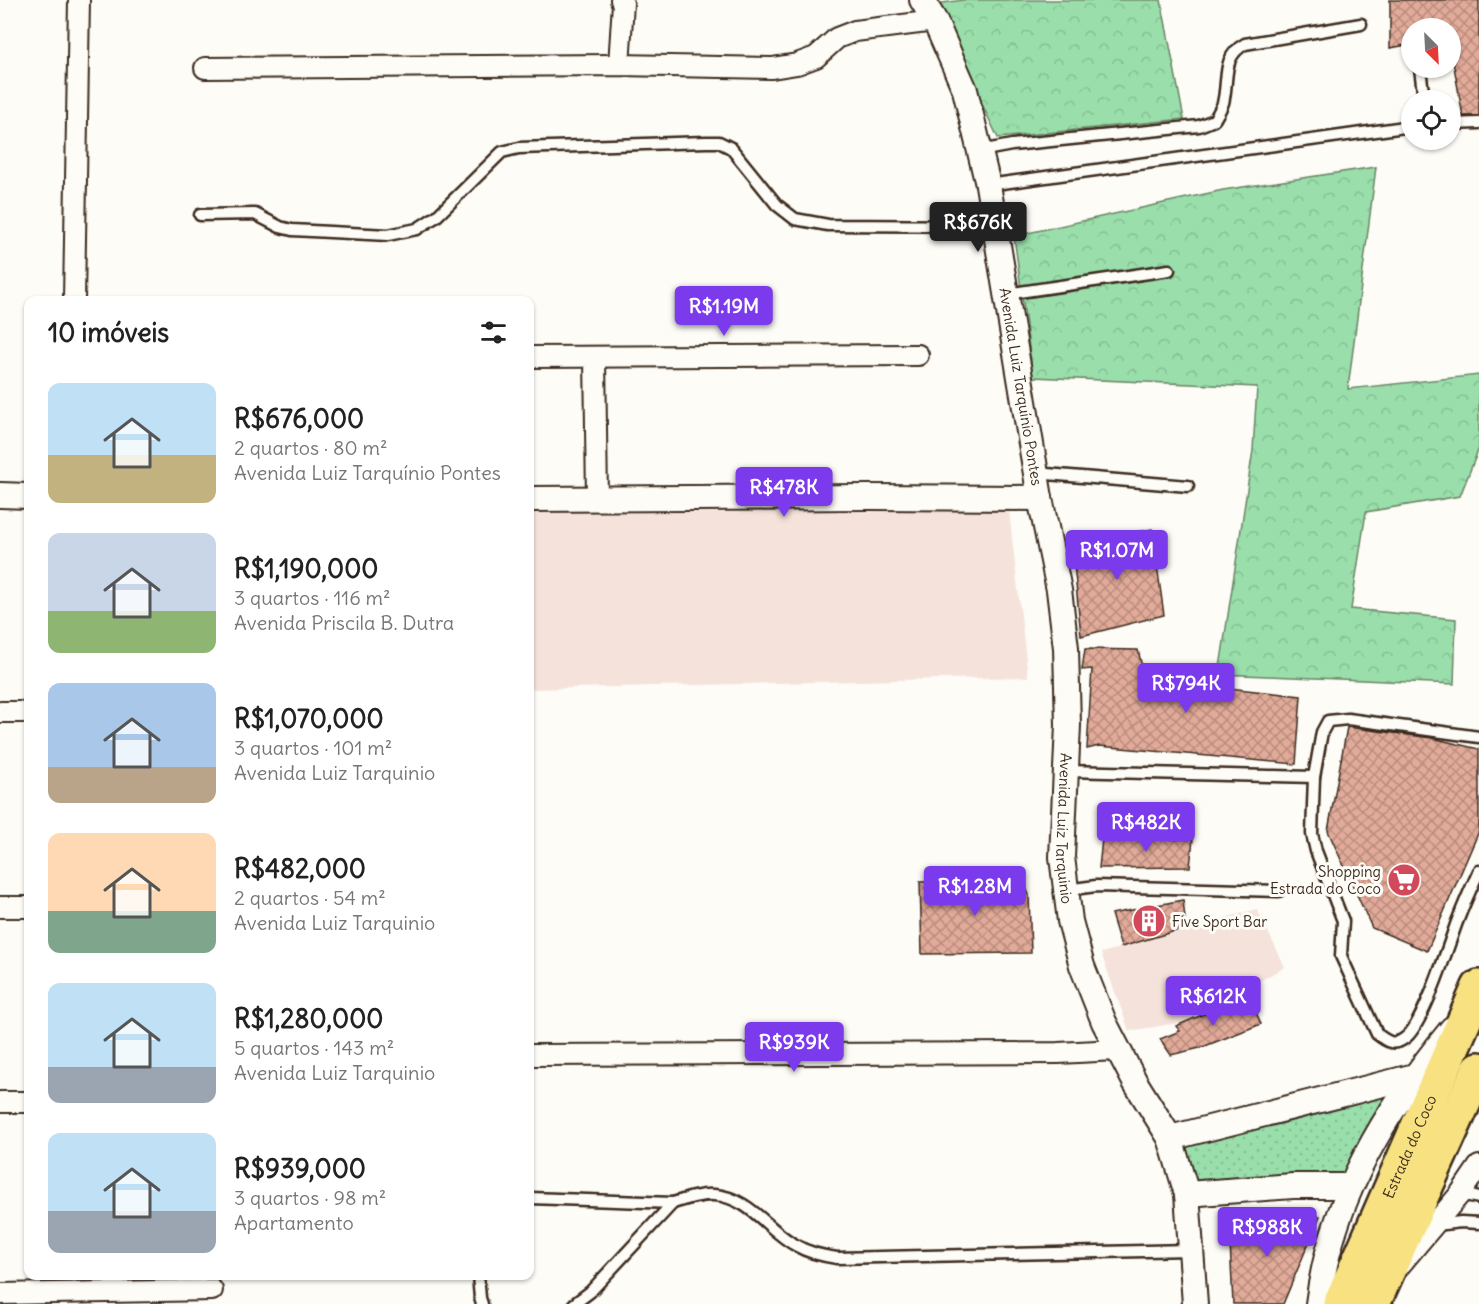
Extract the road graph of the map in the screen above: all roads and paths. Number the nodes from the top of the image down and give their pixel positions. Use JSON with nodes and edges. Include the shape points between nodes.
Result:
{"nodes":[{"id":1,"x":80,"y":0,"type":"edge"},
{"id":2,"x":621,"y":0,"type":"edge"},
{"id":3,"x":922,"y":0,"type":"edge"},
{"id":4,"x":935,"y":21,"type":"junction"},
{"id":5,"x":1361,"y":24,"type":"dead end"},
{"id":6,"x":619,"y":65,"type":"junction"},
{"id":7,"x":205,"y":68,"type":"dead end"},
{"id":8,"x":1479,"y":123,"type":"edge"},
{"id":9,"x":1461,"y":124,"type":"edge"},
{"id":10,"x":1401,"y":128,"type":"edge"},
{"id":11,"x":980,"y":151,"type":"junction"},
{"id":12,"x":988,"y":185,"type":"junction"},
{"id":13,"x":200,"y":215,"type":"dead end"},
{"id":14,"x":995,"y":226,"type":"junction"},
{"id":15,"x":1169,"y":270,"type":"dead end"},
{"id":16,"x":1006,"y":294,"type":"junction"},
{"id":17,"x":74,"y":296,"type":"edge"},
{"id":18,"x":918,"y":355,"type":"dead end"},
{"id":19,"x":534,"y":357,"type":"edge"},
{"id":20,"x":595,"y":357,"type":"junction"},
{"id":21,"x":1035,"y":473,"type":"junction"},
{"id":22,"x":1188,"y":486,"type":"dead end"},
{"id":23,"x":0,"y":495,"type":"edge"},
{"id":24,"x":24,"y":496,"type":"edge"},
{"id":25,"x":1040,"y":498,"type":"junction"},
{"id":26,"x":534,"y":499,"type":"edge"},
{"id":27,"x":597,"y":499,"type":"junction"},
{"id":28,"x":0,"y":712,"type":"edge"},
{"id":29,"x":24,"y":712,"type":"edge"},
{"id":30,"x":1479,"y":737,"type":"edge"},
{"id":31,"x":1066,"y":771,"type":"junction"},
{"id":32,"x":1314,"y":777,"type":"junction"},
{"id":33,"x":1479,"y":871,"type":"edge"},
{"id":34,"x":1066,"y":890,"type":"junction"},
{"id":35,"x":1475,"y":890,"type":"edge"},
{"id":36,"x":1280,"y":891,"type":"dead end"},
{"id":37,"x":24,"y":907,"type":"edge"},
{"id":38,"x":0,"y":908,"type":"edge"},
{"id":39,"x":1474,"y":998,"type":"edge"},
{"id":40,"x":1117,"y":1050,"type":"junction"},
{"id":41,"x":534,"y":1055,"type":"edge"},
{"id":42,"x":1479,"y":1070,"type":"edge"},
{"id":43,"x":1415,"y":1076,"type":"junction"},
{"id":44,"x":0,"y":1102,"type":"edge"},
{"id":45,"x":24,"y":1102,"type":"edge"},
{"id":46,"x":1170,"y":1138,"type":"junction"},
{"id":47,"x":1478,"y":1168,"type":"edge"},
{"id":48,"x":1350,"y":1186,"type":"junction"},
{"id":49,"x":1186,"y":1194,"type":"junction"},
{"id":50,"x":1470,"y":1196,"type":"edge"},
{"id":51,"x":534,"y":1198,"type":"edge"},
{"id":52,"x":673,"y":1203,"type":"junction"},
{"id":53,"x":1479,"y":1223,"type":"edge"},
{"id":54,"x":1435,"y":1225,"type":"junction"},
{"id":55,"x":1190,"y":1250,"type":"junction"},
{"id":56,"x":478,"y":1280,"type":"edge"},
{"id":57,"x":212,"y":1290,"type":"edge"},
{"id":58,"x":0,"y":1294,"type":"edge"},
{"id":59,"x":1376,"y":1295,"type":"edge"},
{"id":60,"x":482,"y":1304,"type":"edge"},
{"id":61,"x":574,"y":1304,"type":"edge"},
{"id":62,"x":1194,"y":1304,"type":"edge"},
{"id":63,"x":1318,"y":1304,"type":"edge"},
{"id":64,"x":1340,"y":1304,"type":"edge"}],
"edges":[{"from":1,"to":17,"type":"street"},
{"from":2,"to":6,"type":"street"},
{"from":3,"to":4,"type":"street","name":"Avenida Luiz Tarquínio Pontes"},
{"from":4,"to":6,"type":"street","via":[[855,31],[837,38],[816,57],[772,68]]},
{"from":4,"to":11,"type":"street","name":"Avenida Luiz Tarquínio Pontes","via":[[965,90]]},
{"from":5,"to":11,"type":"lane","via":[[1235,49],[1230,57],[1222,104],[1214,120],[1199,126]]},
{"from":6,"to":7,"type":"street"},
{"from":8,"to":9,"type":"lane"},
{"from":10,"to":12,"type":"lane"},
{"from":11,"to":12,"type":"street","name":"Avenida Luiz Tarquínio Pontes"},
{"from":12,"to":14,"type":"street","name":"Avenida Luiz Tarquínio Pontes"},
{"from":13,"to":14,"type":"lane","via":[[255,214],[292,230],[387,235],[417,229],[437,216],[502,152],[519,147],[719,142],[731,148],[777,205],[795,219],[828,225]]},
{"from":14,"to":16,"type":"street","name":"Avenida Luiz Tarquínio Pontes"},
{"from":15,"to":16,"type":"lane"},
{"from":16,"to":21,"type":"street","name":"Avenida Luiz Tarquínio Pontes"},
{"from":18,"to":20,"type":"street"},
{"from":19,"to":20,"type":"street"},
{"from":20,"to":27,"type":"street"},
{"from":21,"to":22,"type":"lane"},
{"from":21,"to":25,"type":"street","name":"Avenida Luiz Tarquínio Pontes"},
{"from":23,"to":24,"type":"street"},
{"from":25,"to":27,"type":"street"},
{"from":25,"to":31,"type":"street","name":"Avenida Luiz Tarquinio","via":[[1059,590],[1066,648]]},
{"from":26,"to":27,"type":"street"},
{"from":28,"to":29,"type":"street"},
{"from":30,"to":32,"type":"lane","via":[[1328,721],[1322,732]]},
{"from":31,"to":32,"type":"lane"},
{"from":31,"to":34,"type":"street","name":"Avenida Luiz Tarquinio","via":[[1062,857]]},
{"from":32,"to":35,"type":"lane","via":[[1312,834],[1343,921],[1341,956],[1377,1034],[1387,1042],[1396,1043],[1413,1031]]},
{"from":33,"to":35,"type":"lane"},
{"from":34,"to":36,"type":"lane","via":[[1096,886]]},
{"from":34,"to":40,"type":"street","name":"Avenida Luiz Tarquinio","via":[[1083,966]]},
{"from":37,"to":38,"type":"street"},
{"from":39,"to":43,"type":"street"},
{"from":39,"to":64,"type":"highway","name":"Estrada do Coco"},
{"from":40,"to":41,"type":"street"},
{"from":40,"to":46,"type":"street","name":"Avenida Luiz Tarquinio"},
{"from":42,"to":59,"type":"highway","name":"Estrada do Coco"},
{"from":43,"to":46,"type":"street"},
{"from":43,"to":48,"type":"street"},
{"from":44,"to":45,"type":"street"},
{"from":46,"to":49,"type":"street","name":"Avenida Luiz Tarquinio"},
{"from":47,"to":50,"type":"street"},
{"from":48,"to":49,"type":"street"},
{"from":48,"to":63,"type":"street","via":[[1328,1251]]},
{"from":49,"to":55,"type":"street","name":"Avenida Luiz Tarquinio"},
{"from":50,"to":54,"type":"street"},
{"from":51,"to":52,"type":"lane"},
{"from":52,"to":55,"type":"lane","via":[[715,1195],[732,1200],[753,1211],[795,1246],[819,1256],[837,1258]]},
{"from":52,"to":61,"type":"lane","via":[[590,1292]]},
{"from":53,"to":54,"type":"lane"},
{"from":54,"to":59,"type":"street"},
{"from":55,"to":62,"type":"street","name":"Avenida Luiz Tarquinio"},
{"from":56,"to":60,"type":"lane"},
{"from":57,"to":58,"type":"street"}]}
